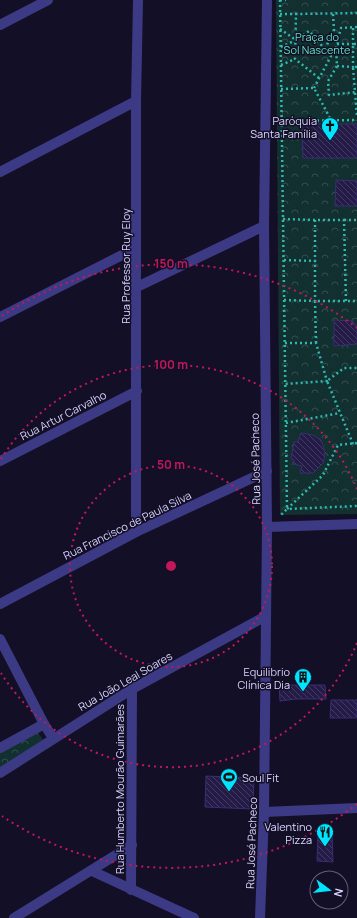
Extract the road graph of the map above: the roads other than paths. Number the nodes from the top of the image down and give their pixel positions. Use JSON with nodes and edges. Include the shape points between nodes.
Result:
{"nodes":[{"id":1,"x":48,"y":0,"type":"edge"},
{"id":2,"x":138,"y":0,"type":"edge"},
{"id":3,"x":267,"y":0,"type":"edge"},
{"id":4,"x":0,"y":25,"type":"edge"},
{"id":5,"x":136,"y":101,"type":"junction"},
{"id":6,"x":0,"y":172,"type":"edge"},
{"id":7,"x":264,"y":226,"type":"junction"},
{"id":8,"x":136,"y":248,"type":"junction"},
{"id":9,"x":137,"y":287,"type":"junction"},
{"id":10,"x":0,"y":317,"type":"edge"},
{"id":11,"x":137,"y":391,"type":"junction"},
{"id":12,"x":0,"y":461,"type":"edge"},
{"id":13,"x":267,"y":471,"type":"junction"},
{"id":14,"x":357,"y":524,"type":"edge"},
{"id":15,"x":267,"y":527,"type":"junction"},
{"id":16,"x":136,"y":532,"type":"junction"},
{"id":17,"x":0,"y":604,"type":"edge"},
{"id":18,"x":266,"y":616,"type":"junction"},
{"id":19,"x":0,"y":639,"type":"edge"},
{"id":20,"x":132,"y":689,"type":"junction"},
{"id":21,"x":44,"y":724,"type":"junction"},
{"id":22,"x":52,"y":738,"type":"junction"},
{"id":23,"x":0,"y":748,"type":"edge"},
{"id":24,"x":0,"y":773,"type":"edge"},
{"id":25,"x":357,"y":808,"type":"edge"},
{"id":26,"x":264,"y":812,"type":"junction"},
{"id":27,"x":132,"y":845,"type":"junction"},
{"id":28,"x":92,"y":871,"type":"junction"},
{"id":29,"x":131,"y":890,"type":"junction"},
{"id":30,"x":19,"y":917,"type":"edge"},
{"id":31,"x":194,"y":918,"type":"edge"},
{"id":32,"x":260,"y":918,"type":"edge"}],
"edges":[{"from":1,"to":4,"type":"street"},
{"from":2,"to":5,"type":"street","name":"Rua Professor Ruy Eloy"},
{"from":3,"to":7,"type":"street","name":"Rua José Pacheco"},
{"from":5,"to":6,"type":"street"},
{"from":5,"to":8,"type":"street","name":"Rua Professor Ruy Eloy"},
{"from":7,"to":9,"type":"street"},
{"from":7,"to":13,"type":"street","name":"Rua José Pacheco"},
{"from":8,"to":9,"type":"street","name":"Rua Professor Ruy Eloy"},
{"from":8,"to":10,"type":"street"},
{"from":9,"to":11,"type":"street","name":"Rua Professor Ruy Eloy"},
{"from":11,"to":12,"type":"street","name":"Rua Artur Carvalho"},
{"from":11,"to":16,"type":"street","name":"Rua Professor Ruy Eloy"},
{"from":13,"to":15,"type":"street","name":"Rua José Pacheco"},
{"from":13,"to":16,"type":"street","name":"Rua Francisco de Paula Silva"},
{"from":14,"to":15,"type":"street"},
{"from":15,"to":18,"type":"street","name":"Rua José Pacheco"},
{"from":16,"to":17,"type":"street","name":"Rua Francisco de Paula Silva"},
{"from":18,"to":20,"type":"street","name":"Rua João Leal Soares"},
{"from":18,"to":26,"type":"street","name":"Rua José Pacheco"},
{"from":19,"to":21,"type":"street"},
{"from":20,"to":22,"type":"street","name":"Rua João Leal Soares"},
{"from":20,"to":27,"type":"street","name":"Rua Humberto Mourão Guimarães"},
{"from":21,"to":22,"type":"street"},
{"from":21,"to":23,"type":"street"},
{"from":22,"to":24,"type":"street","name":"Rua João Leal Soares"},
{"from":25,"to":26,"type":"street"},
{"from":26,"to":32,"type":"street","name":"Rua José Pacheco"},
{"from":27,"to":28,"type":"street"},
{"from":27,"to":29,"type":"street","name":"Rua Humberto Mourão Guimarães"},
{"from":28,"to":29,"type":"street"},
{"from":28,"to":30,"type":"street"},
{"from":29,"to":31,"type":"street"}]}
